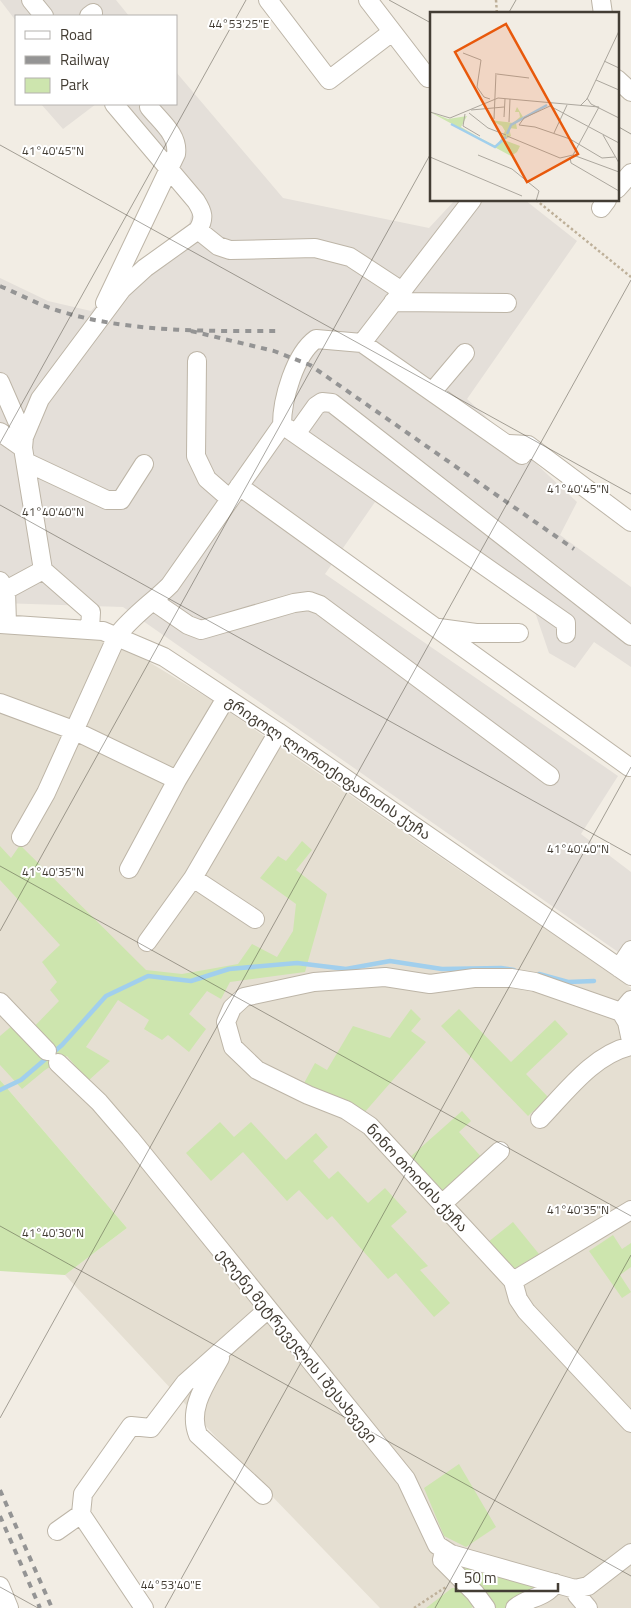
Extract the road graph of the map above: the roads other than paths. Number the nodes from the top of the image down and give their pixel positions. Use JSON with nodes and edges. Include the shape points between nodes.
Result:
{"nodes":[{"id":1,"x":32,"y":0,"type":"edge"},
{"id":2,"x":268,"y":0,"type":"edge"},
{"id":3,"x":368,"y":0,"type":"edge"},
{"id":4,"x":43,"y":15,"type":"edge"},
{"id":5,"x":392,"y":32,"type":"junction"},
{"id":6,"x":428,"y":78,"type":"dead end"},
{"id":7,"x":618,"y":80,"type":"edge"},
{"id":8,"x":631,"y":92,"type":"edge"},
{"id":9,"x":115,"y":105,"type":"edge"},
{"id":10,"x":149,"y":107,"type":"dead end"},
{"id":11,"x":170,"y":170,"type":"junction"},
{"id":12,"x":631,"y":173,"type":"edge"},
{"id":13,"x":618,"y":188,"type":"edge"},
{"id":14,"x":471,"y":201,"type":"edge"},
{"id":15,"x":198,"y":230,"type":"junction"},
{"id":16,"x":398,"y":297,"type":"junction"},
{"id":17,"x":507,"y":303,"type":"dead end"},
{"id":18,"x":100,"y":317,"type":"junction"},
{"id":19,"x":362,"y":343,"type":"junction"},
{"id":20,"x":465,"y":353,"type":"dead end"},
{"id":21,"x":197,"y":361,"type":"dead end"},
{"id":22,"x":0,"y":382,"type":"edge"},
{"id":23,"x":432,"y":392,"type":"junction"},
{"id":24,"x":287,"y":422,"type":"junction"},
{"id":25,"x":0,"y":432,"type":"edge"},
{"id":26,"x":506,"y":444,"type":"junction"},
{"id":27,"x":24,"y":449,"type":"junction"},
{"id":28,"x":522,"y":455,"type":"dead end"},
{"id":29,"x":144,"y":464,"type":"dead end"},
{"id":30,"x":235,"y":493,"type":"junction"},
{"id":31,"x":631,"y":522,"type":"edge"},
{"id":32,"x":43,"y":570,"type":"junction"},
{"id":33,"x":3,"y":586,"type":"edge"},
{"id":34,"x":582,"y":598,"type":"junction"},
{"id":35,"x":153,"y":601,"type":"junction"},
{"id":36,"x":4,"y":624,"type":"edge"},
{"id":37,"x":436,"y":628,"type":"junction"},
{"id":38,"x":90,"y":629,"type":"junction"},
{"id":39,"x":519,"y":633,"type":"dead end"},
{"id":40,"x":117,"y":636,"type":"junction"},
{"id":41,"x":631,"y":636,"type":"edge"},
{"id":42,"x":226,"y":698,"type":"junction"},
{"id":43,"x":0,"y":704,"type":"edge"},
{"id":44,"x":73,"y":730,"type":"junction"},
{"id":45,"x":278,"y":732,"type":"junction"},
{"id":46,"x":629,"y":767,"type":"dead end"},
{"id":47,"x":550,"y":776,"type":"dead end"},
{"id":48,"x":177,"y":780,"type":"junction"},
{"id":49,"x":21,"y":837,"type":"dead end"},
{"id":50,"x":128,"y":870,"type":"dead end"},
{"id":51,"x":193,"y":878,"type":"junction"},
{"id":52,"x":255,"y":919,"type":"dead end"},
{"id":53,"x":147,"y":942,"type":"dead end"},
{"id":54,"x":631,"y":950,"type":"edge"},
{"id":55,"x":625,"y":972,"type":"edge"},
{"id":56,"x":0,"y":1002,"type":"edge"},
{"id":57,"x":626,"y":1006,"type":"edge"},
{"id":58,"x":631,"y":1041,"type":"edge"},
{"id":59,"x":631,"y":1046,"type":"edge"},
{"id":60,"x":540,"y":1119,"type":"dead end"},
{"id":61,"x":500,"y":1151,"type":"dead end"},
{"id":62,"x":442,"y":1204,"type":"junction"},
{"id":63,"x":631,"y":1210,"type":"edge"},
{"id":64,"x":513,"y":1281,"type":"junction"},
{"id":65,"x":267,"y":1310,"type":"junction"},
{"id":66,"x":226,"y":1347,"type":"junction"},
{"id":67,"x":631,"y":1423,"type":"edge"},
{"id":68,"x":263,"y":1495,"type":"dead end"},
{"id":69,"x":81,"y":1514,"type":"junction"},
{"id":70,"x":58,"y":1531,"type":"dead end"},
{"id":71,"x":444,"y":1551,"type":"junction"},
{"id":72,"x":631,"y":1553,"type":"edge"},
{"id":73,"x":490,"y":1566,"type":"junction"},
{"id":74,"x":455,"y":1583,"type":"junction"},
{"id":75,"x":555,"y":1583,"type":"junction"},
{"id":76,"x":0,"y":1586,"type":"edge"},
{"id":77,"x":575,"y":1589,"type":"junction"},
{"id":78,"x":9,"y":1608,"type":"edge"},
{"id":79,"x":144,"y":1608,"type":"edge"},
{"id":80,"x":486,"y":1608,"type":"edge"},
{"id":81,"x":515,"y":1608,"type":"edge"},
{"id":82,"x":588,"y":1608,"type":"edge"}],
"edges":[{"from":1,"to":4,"type":"street"},
{"from":2,"to":5,"type":"street","via":[[330,80]]},
{"from":3,"to":5,"type":"street"},
{"from":5,"to":6,"type":"street"},
{"from":7,"to":8,"type":"street"},
{"from":9,"to":11,"type":"street"},
{"from":10,"to":11,"type":"street","via":[[174,137],[177,146]]},
{"from":11,"to":15,"type":"street","via":[[203,212],[203,222]]},
{"from":11,"to":18,"type":"street","via":[[110,288]]},
{"from":12,"to":13,"type":"street"},
{"from":14,"to":16,"type":"street"},
{"from":15,"to":16,"type":"street","via":[[218,246],[230,250],[316,248],[350,257]]},
{"from":15,"to":18,"type":"street","via":[[145,268]]},
{"from":16,"to":17,"type":"street"},
{"from":16,"to":19,"type":"street"},
{"from":18,"to":27,"type":"street","via":[[40,399]]},
{"from":19,"to":23,"type":"street"},
{"from":19,"to":24,"type":"street","via":[[316,339],[310,344],[298,361]]},
{"from":20,"to":23,"type":"street"},
{"from":21,"to":30,"type":"street","via":[[196,456],[207,479]]},
{"from":22,"to":27,"type":"street"},
{"from":23,"to":26,"type":"street"},
{"from":24,"to":30,"type":"street"},
{"from":24,"to":34,"type":"street","via":[[322,402],[332,403]]},
{"from":24,"to":34,"type":"street","via":[[566,629]]},
{"from":25,"to":27,"type":"street"},
{"from":26,"to":28,"type":"street"},
{"from":26,"to":31,"type":"street","via":[[528,445]]},
{"from":27,"to":29,"type":"street","via":[[107,500],[121,500]]},
{"from":27,"to":32,"type":"street"},
{"from":30,"to":35,"type":"street","via":[[170,585]]},
{"from":30,"to":37,"type":"street"},
{"from":32,"to":33,"type":"street"},
{"from":32,"to":38,"type":"street","via":[[91,612]]},
{"from":33,"to":36,"type":"street"},
{"from":34,"to":41,"type":"street"},
{"from":35,"to":40,"type":"street","via":[[129,619]]},
{"from":35,"to":47,"type":"street","via":[[201,630],[294,603],[320,605]]},
{"from":36,"to":38,"type":"street","name":"გრიგოლ ლორთქიფანიძის ქუჩა"},
{"from":37,"to":39,"type":"street","via":[[476,633]]},
{"from":37,"to":46,"type":"street"},
{"from":38,"to":40,"type":"street","name":"გრიგოლ ლორთქიფანიძის ქუჩა"},
{"from":40,"to":42,"type":"street","name":"გრიგოლ ლორთქიფანიძის ქუჩა","via":[[164,658]]},
{"from":40,"to":44,"type":"street"},
{"from":42,"to":45,"type":"street","name":"გრიგოლ ლორთქიფანიძის ქუჩა"},
{"from":42,"to":48,"type":"street"},
{"from":43,"to":44,"type":"street"},
{"from":44,"to":48,"type":"street"},
{"from":44,"to":49,"type":"street","via":[[46,793]]},
{"from":45,"to":51,"type":"street"},
{"from":45,"to":55,"type":"street","name":"გრიგოლ ლორთქიფანიძის ქუჩა"},
{"from":48,"to":50,"type":"street"},
{"from":51,"to":52,"type":"street"},
{"from":51,"to":53,"type":"street"},
{"from":54,"to":55,"type":"street"},
{"from":56,"to":65,"type":"street","name":"ელენე მეტრეველის I შესახვევი","via":[[99,1102]]},
{"from":57,"to":58,"type":"street"},
{"from":57,"to":62,"type":"street","name":"ნინო თოიძის ქუჩა","via":[[535,982],[502,978],[430,984],[385,977],[314,982],[244,997],[232,1008],[226,1022],[232,1047],[257,1070],[346,1110],[370,1126]]},
{"from":59,"to":60,"type":"street","via":[[616,1049],[597,1062]]},
{"from":61,"to":62,"type":"street"},
{"from":62,"to":64,"type":"street","name":"ნინო თოიძის ქუჩა"},
{"from":63,"to":64,"type":"street"},
{"from":64,"to":67,"type":"street","name":"ნინო თოიძის ქუჩა","via":[[518,1299],[526,1311]]},
{"from":65,"to":66,"type":"street"},
{"from":65,"to":71,"type":"street","name":"ელენე მეტრეველის I შესახვევი","via":[[406,1479],[437,1545]]},
{"from":66,"to":68,"type":"street","via":[[196,1405],[193,1423],[198,1435]]},
{"from":66,"to":69,"type":"street","via":[[185,1384],[151,1428],[131,1426],[83,1494]]},
{"from":69,"to":70,"type":"street"},
{"from":69,"to":79,"type":"street"},
{"from":71,"to":73,"type":"street"},
{"from":71,"to":74,"type":"street","name":"ელენე მეტრეველის I შესახვევი","via":[[442,1560]]},
{"from":72,"to":77,"type":"street","via":[[588,1586]]},
{"from":73,"to":74,"type":"street","via":[[486,1572]]},
{"from":73,"to":75,"type":"street"},
{"from":74,"to":80,"type":"street","via":[[475,1593]]},
{"from":75,"to":77,"type":"street"},
{"from":75,"to":81,"type":"street","via":[[542,1595],[530,1598]]},
{"from":76,"to":78,"type":"street"},
{"from":77,"to":82,"type":"street"}]}
